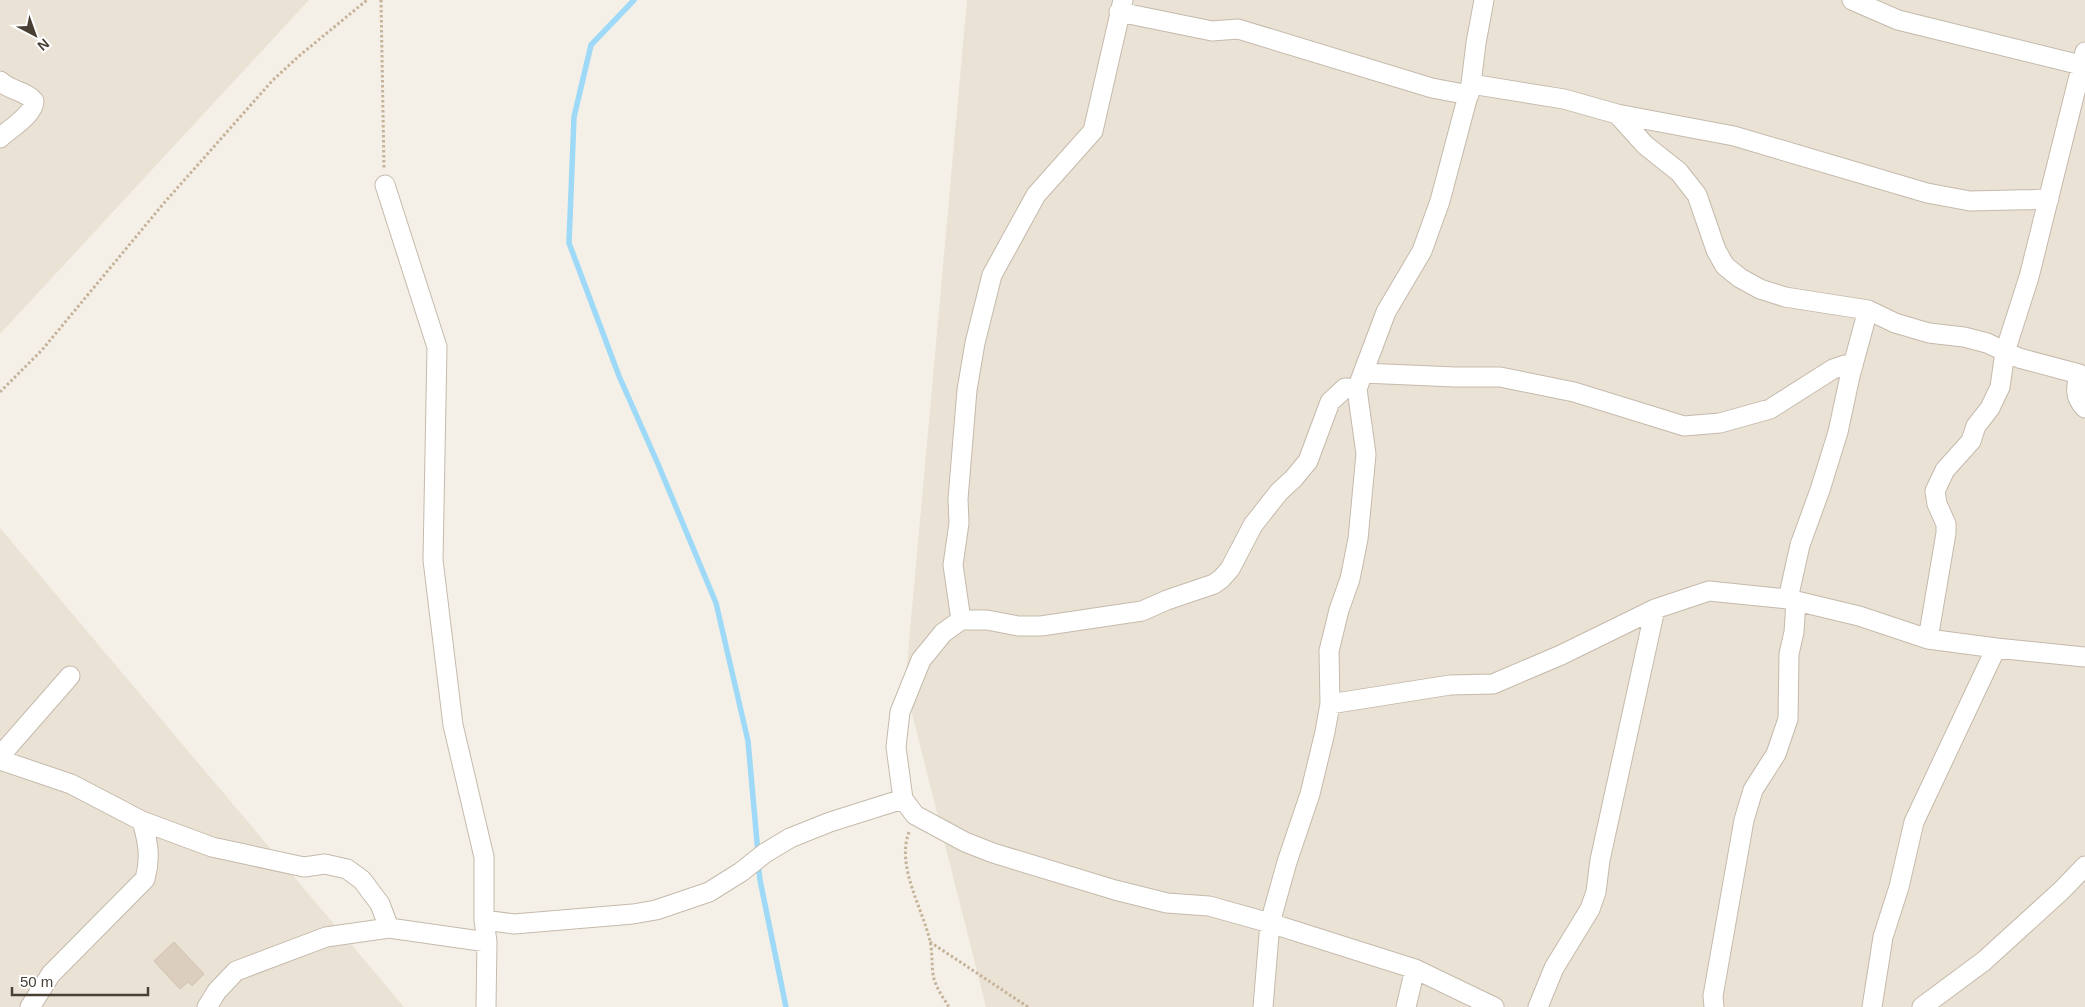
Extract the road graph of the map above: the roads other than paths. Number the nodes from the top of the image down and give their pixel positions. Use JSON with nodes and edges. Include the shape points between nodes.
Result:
{"nodes":[{"id":1,"x":1484,"y":0,"type":"edge"},
{"id":2,"x":1852,"y":0,"type":"edge"},
{"id":3,"x":1121,"y":6,"type":"edge"},
{"id":4,"x":2084,"y":61,"type":"edge"},
{"id":5,"x":0,"y":81,"type":"edge"},
{"id":6,"x":1470,"y":90,"type":"junction"},
{"id":7,"x":1617,"y":114,"type":"junction"},
{"id":8,"x":0,"y":138,"type":"edge"},
{"id":9,"x":385,"y":185,"type":"road end"},
{"id":10,"x":2049,"y":200,"type":"junction"},
{"id":11,"x":1868,"y":310,"type":"junction"},
{"id":12,"x":2005,"y":352,"type":"junction"},
{"id":13,"x":1853,"y":366,"type":"junction"},
{"id":14,"x":2082,"y":374,"type":"edge"},
{"id":15,"x":1360,"y":381,"type":"junction"},
{"id":16,"x":2085,"y":408,"type":"edge"},
{"id":17,"x":1792,"y":600,"type":"junction"},
{"id":18,"x":1655,"y":608,"type":"junction"},
{"id":19,"x":961,"y":620,"type":"junction"},
{"id":20,"x":1928,"y":639,"type":"junction"},
{"id":21,"x":1996,"y":648,"type":"junction"},
{"id":22,"x":2085,"y":657,"type":"edge"},
{"id":23,"x":70,"y":676,"type":"dead end"},
{"id":24,"x":1330,"y":704,"type":"junction"},
{"id":25,"x":0,"y":756,"type":"edge"},
{"id":26,"x":0,"y":760,"type":"edge"},
{"id":27,"x":903,"y":799,"type":"junction"},
{"id":28,"x":142,"y":821,"type":"junction"},
{"id":29,"x":2085,"y":866,"type":"edge"},
{"id":30,"x":484,"y":920,"type":"junction"},
{"id":31,"x":1270,"y":924,"type":"junction"},
{"id":32,"x":389,"y":928,"type":"junction"},
{"id":33,"x":487,"y":942,"type":"junction"},
{"id":34,"x":1415,"y":969,"type":"junction"},
{"id":35,"x":30,"y":1007,"type":"edge"},
{"id":36,"x":207,"y":1007,"type":"edge"},
{"id":37,"x":484,"y":1007,"type":"edge"},
{"id":38,"x":1264,"y":1007,"type":"edge"},
{"id":39,"x":1406,"y":1007,"type":"edge"},
{"id":40,"x":1494,"y":1007,"type":"edge"},
{"id":41,"x":1538,"y":1007,"type":"edge"},
{"id":42,"x":1714,"y":1007,"type":"edge"},
{"id":43,"x":1872,"y":1007,"type":"edge"},
{"id":44,"x":1922,"y":1007,"type":"edge"}],
"edges":[{"from":1,"to":6,"type":"street"},
{"from":2,"to":4,"type":"street","via":[[1898,20]]},
{"from":3,"to":6,"type":"street","via":[[1212,31],[1238,29],[1432,88]]},
{"from":3,"to":19,"type":"street","via":[[1094,131],[1036,195],[992,275],[966,390],[959,523],[953,565]]},
{"from":4,"to":10,"type":"street"},
{"from":5,"to":8,"type":"street","via":[[34,101],[30,112]]},
{"from":6,"to":7,"type":"street","via":[[1564,99]]},
{"from":6,"to":15,"type":"street","via":[[1440,201],[1422,251],[1386,312]]},
{"from":7,"to":10,"type":"street","via":[[1734,136],[1927,193],[1970,201]]},
{"from":7,"to":11,"type":"street","via":[[1645,145],[1679,172],[1697,195],[1716,250],[1725,266],[1740,278],[1785,297]]},
{"from":9,"to":30,"type":"street","via":[[437,347],[433,560],[453,725],[484,857]]},
{"from":10,"to":12,"type":"street"},
{"from":11,"to":12,"type":"street","via":[[1920,331],[1987,342]]},
{"from":11,"to":13,"type":"street"},
{"from":12,"to":14,"type":"street"},
{"from":12,"to":20,"type":"street","via":[[2000,387],[1990,408],[1935,491],[1946,532]]},
{"from":13,"to":15,"type":"street","via":[[1833,369],[1770,409],[1720,423],[1684,426],[1574,392],[1500,377]]},
{"from":13,"to":17,"type":"street","via":[[1836,440],[1800,545]]},
{"from":14,"to":16,"type":"street","via":[[2075,392]]},
{"from":15,"to":19,"type":"street","via":[[1345,388],[1330,402],[1308,461],[1252,525],[1230,569],[1214,584],[1142,611],[1018,626],[987,620]]},
{"from":15,"to":24,"type":"street","via":[[1366,454],[1358,539],[1329,651]]},
{"from":17,"to":18,"type":"street","via":[[1709,591]]},
{"from":17,"to":20,"type":"street","via":[[1859,616]]},
{"from":17,"to":42,"type":"street","via":[[1794,632],[1789,654],[1788,719],[1776,754],[1754,790],[1744,820],[1713,996]]},
{"from":18,"to":24,"type":"street","via":[[1494,684],[1450,685]]},
{"from":18,"to":41,"type":"street","via":[[1600,860],[1596,892],[1590,909],[1554,968]]},
{"from":19,"to":27,"type":"street","via":[[943,633],[921,660],[900,712],[896,747]]},
{"from":20,"to":21,"type":"street"},
{"from":21,"to":22,"type":"street"},
{"from":21,"to":43,"type":"street","via":[[1914,822],[1884,938]]},
{"from":23,"to":25,"type":"street"},
{"from":24,"to":31,"type":"street","via":[[1310,794]]},
{"from":26,"to":28,"type":"street","via":[[71,784]]},
{"from":27,"to":30,"type":"street","via":[[790,838],[709,892],[656,910],[514,924]]},
{"from":27,"to":31,"type":"street","via":[[915,815],[964,842],[1038,867],[1167,903],[1209,906]]},
{"from":28,"to":32,"type":"street","via":[[212,847],[304,867],[325,864],[347,869],[362,880],[380,904]]},
{"from":28,"to":35,"type":"street","via":[[150,864],[146,879],[51,974]]},
{"from":29,"to":44,"type":"street","via":[[1984,961]]},
{"from":30,"to":33,"type":"street"},
{"from":31,"to":34,"type":"street"},
{"from":31,"to":38,"type":"street"},
{"from":32,"to":33,"type":"street"},
{"from":32,"to":36,"type":"street","via":[[326,937],[236,971]]},
{"from":33,"to":37,"type":"street"},
{"from":34,"to":39,"type":"street"},
{"from":34,"to":40,"type":"street"}]}
